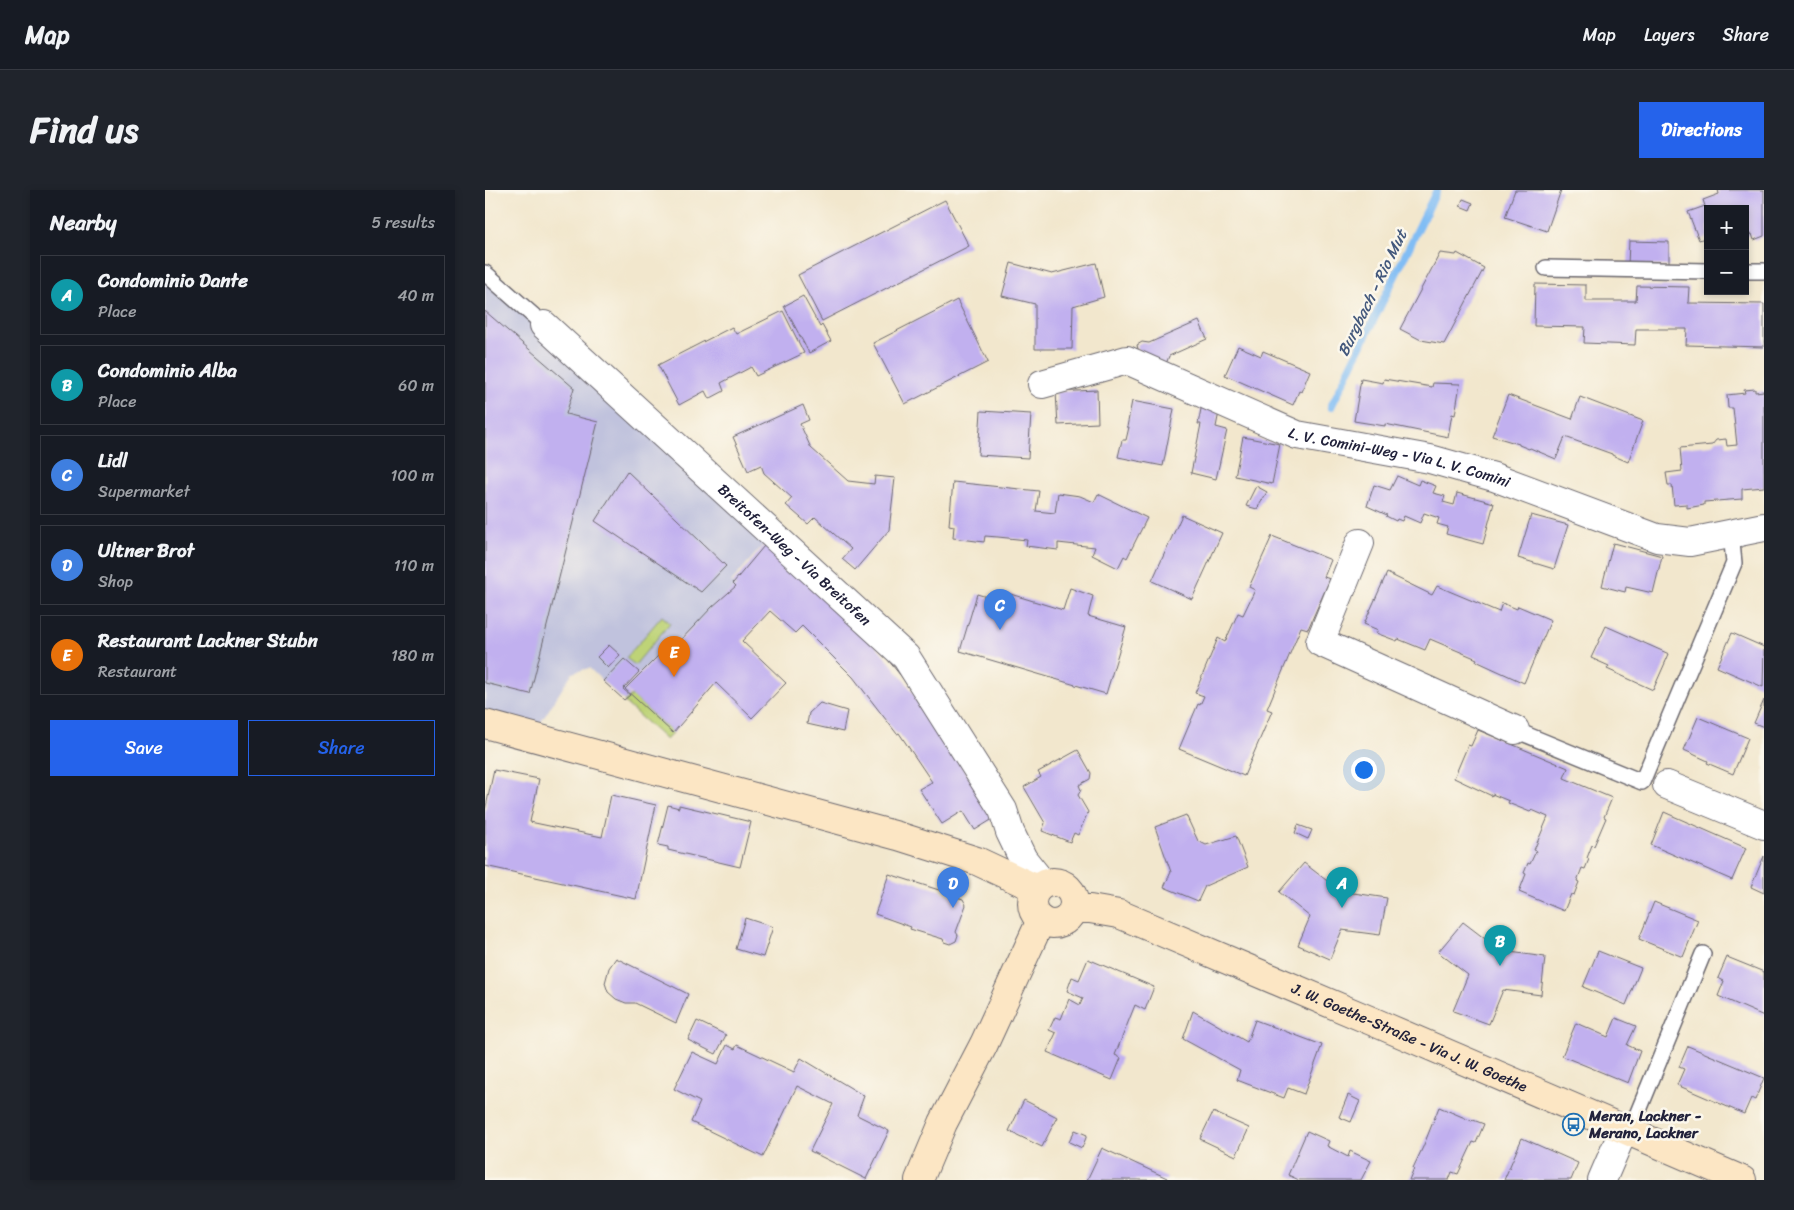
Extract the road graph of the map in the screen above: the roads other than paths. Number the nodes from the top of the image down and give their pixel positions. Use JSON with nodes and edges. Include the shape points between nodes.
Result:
{"nodes":[{"id":1,"x":1546,"y":268,"type":"dead end"},
{"id":2,"x":1704,"y":271,"type":"edge"},
{"id":3,"x":1749,"y":271,"type":"edge"},
{"id":4,"x":1764,"y":271,"type":"edge"},
{"id":5,"x":485,"y":273,"type":"edge"},
{"id":6,"x":543,"y":325,"type":"joint"},
{"id":7,"x":1042,"y":384,"type":"dead end"},
{"id":8,"x":1764,"y":527,"type":"edge"},
{"id":9,"x":1731,"y":534,"type":"junction"},
{"id":10,"x":1360,"y":542,"type":"dead end"},
{"id":11,"x":485,"y":724,"type":"edge"},
{"id":12,"x":1515,"y":730,"type":"joint"},
{"id":13,"x":1667,"y":785,"type":"dead end"},
{"id":14,"x":1764,"y":825,"type":"edge"},
{"id":15,"x":1040,"y":887,"type":"junction"},
{"id":16,"x":1073,"y":909,"type":"junction"},
{"id":17,"x":1041,"y":920,"type":"junction"},
{"id":18,"x":1703,"y":954,"type":"dead end"},
{"id":19,"x":1627,"y":1131,"type":"junction"},
{"id":20,"x":919,"y":1180,"type":"edge"},
{"id":21,"x":1603,"y":1180,"type":"edge"},
{"id":22,"x":1742,"y":1180,"type":"edge"}],
"edges":[{"from":1,"to":2,"type":"lane"},
{"from":3,"to":4,"type":"lane"},
{"from":5,"to":6,"type":"lane","name":"Breitofen-Weg - Via Breitofen"},
{"from":6,"to":15,"type":"street","name":"Breitofen-Weg - Via Breitofen","via":[[906,657],[1003,810],[1010,832]]},
{"from":7,"to":9,"type":"street","name":"L. V. Comini-Weg - Via L. V. Comini","via":[[1127,360],[1297,435],[1430,459],[1494,477],[1657,538],[1690,542]]},
{"from":8,"to":9,"type":"street","name":"L. V. Comini-Weg - Via L. V. Comini"},
{"from":9,"to":12,"type":"lane","via":[[1734,563],[1642,782]]},
{"from":10,"to":12,"type":"street","via":[[1320,642]]},
{"from":11,"to":15,"type":"main road","via":[[898,836]]},
{"from":13,"to":14,"type":"street"},
{"from":15,"to":16,"type":"main road","via":[[1050,882],[1065,886],[1074,900]]},
{"from":15,"to":17,"type":"main road","via":[[1032,902],[1036,916]]},
{"from":16,"to":17,"type":"main road","via":[[1069,918],[1060,923]]},
{"from":16,"to":19,"type":"main road","name":"J. W. Goethe-Straße - Via J. W. Goethe","via":[[1119,914]]},
{"from":17,"to":20,"type":"main road"},
{"from":18,"to":19,"type":"lane"},
{"from":19,"to":21,"type":"street"},
{"from":19,"to":22,"type":"main road","name":"J. W. Goethe-Straße - Via J. W. Goethe"}]}
